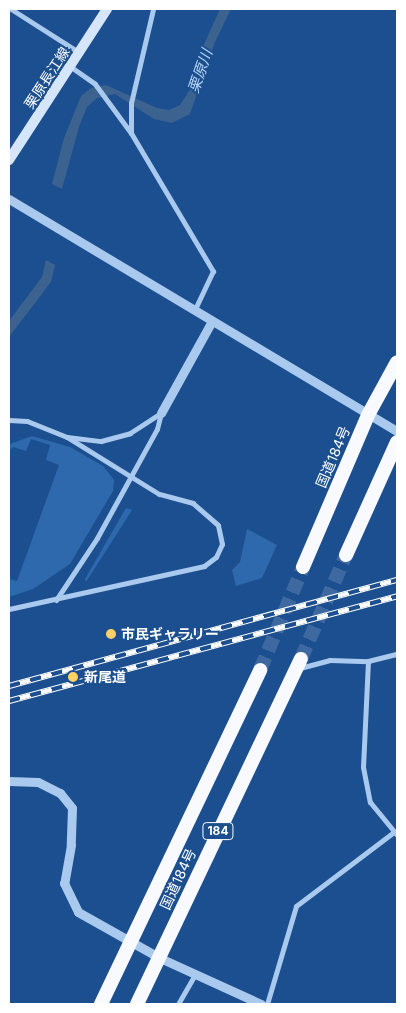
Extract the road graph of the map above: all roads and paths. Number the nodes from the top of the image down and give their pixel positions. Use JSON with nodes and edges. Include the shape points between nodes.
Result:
{"nodes":[{"id":1,"x":11,"y":9,"type":"edge"},
{"id":2,"x":106,"y":9,"type":"edge"},
{"id":3,"x":152,"y":9,"type":"edge"},
{"id":4,"x":80,"y":53,"type":"junction"},
{"id":5,"x":71,"y":68,"type":"junction"},
{"id":6,"x":131,"y":133,"type":"junction"},
{"id":7,"x":9,"y":160,"type":"edge"},
{"id":8,"x":9,"y":198,"type":"edge"},
{"id":9,"x":195,"y":309,"type":"junction"},
{"id":10,"x":212,"y":321,"type":"junction"},
{"id":11,"x":397,"y":362,"type":"edge"},
{"id":12,"x":161,"y":413,"type":"junction"},
{"id":13,"x":368,"y":415,"type":"junction"},
{"id":14,"x":9,"y":420,"type":"edge"},
{"id":15,"x":397,"y":431,"type":"edge"},
{"id":16,"x":67,"y":436,"type":"junction"},
{"id":17,"x":397,"y":442,"type":"edge"},
{"id":18,"x":132,"y":476,"type":"junction"},
{"id":19,"x":346,"y":555,"type":"tunnel mouth"},
{"id":20,"x":303,"y":567,"type":"tunnel mouth"},
{"id":21,"x":56,"y":600,"type":"junction"},
{"id":22,"x":9,"y":609,"type":"edge"},
{"id":23,"x":397,"y":654,"type":"edge"},
{"id":24,"x":368,"y":662,"type":"junction"},
{"id":25,"x":299,"y":664,"type":"joint"},
{"id":26,"x":260,"y":670,"type":"tunnel mouth"},
{"id":27,"x":9,"y":781,"type":"edge"},
{"id":28,"x":396,"y":833,"type":"edge"},
{"id":29,"x":132,"y":943,"type":"junction"},
{"id":30,"x":160,"y":958,"type":"junction"},
{"id":31,"x":195,"y":975,"type":"junction"},
{"id":32,"x":101,"y":1004,"type":"edge"},
{"id":33,"x":137,"y":1004,"type":"edge"},
{"id":34,"x":178,"y":1004,"type":"edge"},
{"id":35,"x":261,"y":1004,"type":"edge"},
{"id":36,"x":267,"y":1004,"type":"edge"}],
"edges":[{"from":1,"to":4,"type":"street"},
{"from":2,"to":4,"type":"main road","name":"栗原長江線"},
{"from":3,"to":6,"type":"street","via":[[131,103]]},
{"from":4,"to":5,"type":"main road","name":"栗原長江線"},
{"from":5,"to":6,"type":"street","via":[[95,84]]},
{"from":5,"to":7,"type":"main road","name":"栗原長江線"},
{"from":6,"to":9,"type":"street","via":[[213,271]]},
{"from":8,"to":9,"type":"street"},
{"from":9,"to":10,"type":"street"},
{"from":10,"to":12,"type":"street"},
{"from":10,"to":13,"type":"street"},
{"from":11,"to":13,"type":"highway","name":"国道184号"},
{"from":12,"to":16,"type":"street","via":[[130,433],[101,441]]},
{"from":12,"to":18,"type":"street"},
{"from":13,"to":15,"type":"street"},
{"from":13,"to":20,"type":"highway","name":"国道184号"},
{"from":14,"to":16,"type":"street","via":[[27,421]]},
{"from":16,"to":18,"type":"street"},
{"from":17,"to":19,"type":"highway"},
{"from":18,"to":21,"type":"street","via":[[97,538]]},
{"from":18,"to":21,"type":"street","via":[[159,494],[193,503],[207,514],[218,525],[222,544],[216,557],[204,566]]},
{"from":21,"to":22,"type":"street"},
{"from":23,"to":24,"type":"street"},
{"from":24,"to":25,"type":"street","via":[[330,660]]},
{"from":24,"to":28,"type":"street","via":[[363,767],[370,802]]},
{"from":25,"to":30,"type":"highway","name":"国道184号","number":"184"},
{"from":26,"to":29,"type":"highway","name":"国道184号","number":"184"},
{"from":27,"to":29,"type":"street","via":[[38,782],[60,793],[72,808],[71,845],[64,883],[78,912]]},
{"from":28,"to":36,"type":"street","via":[[296,906]]},
{"from":29,"to":30,"type":"street"},
{"from":29,"to":32,"type":"highway","name":"国道184号","number":"184"},
{"from":30,"to":31,"type":"street"},
{"from":30,"to":33,"type":"highway","name":"国道184号","number":"184"},
{"from":31,"to":34,"type":"street"},
{"from":31,"to":35,"type":"street"}]}
